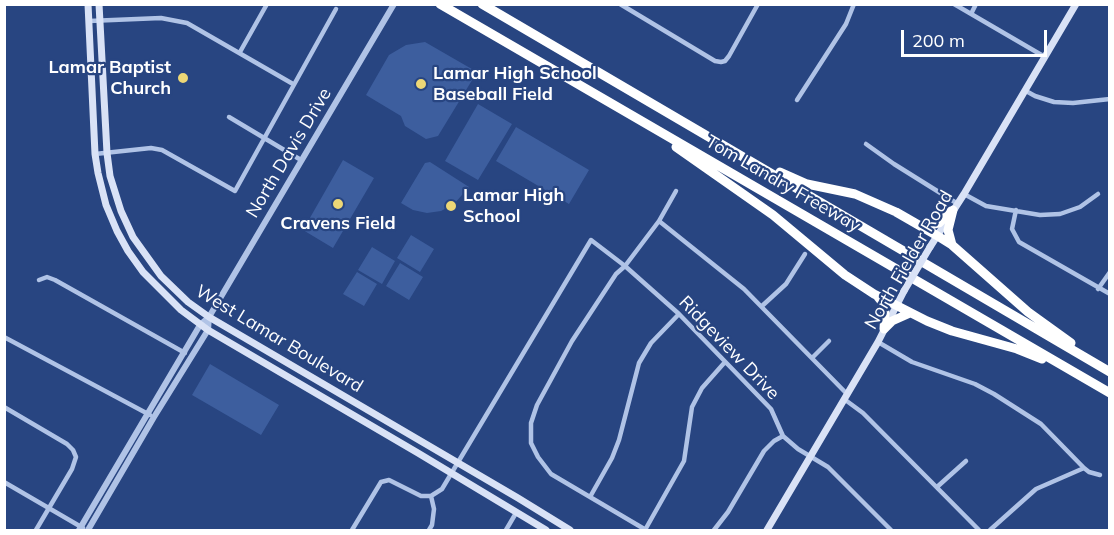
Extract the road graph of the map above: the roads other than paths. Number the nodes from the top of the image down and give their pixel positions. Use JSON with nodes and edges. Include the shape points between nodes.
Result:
{"nodes":[{"id":1,"x":88,"y":4,"type":"edge"},
{"id":2,"x":99,"y":4,"type":"edge"},
{"id":3,"x":267,"y":4,"type":"edge"},
{"id":4,"x":394,"y":4,"type":"edge"},
{"id":5,"x":440,"y":4,"type":"edge"},
{"id":6,"x":482,"y":4,"type":"edge"},
{"id":7,"x":620,"y":4,"type":"edge"},
{"id":8,"x":854,"y":4,"type":"edge"},
{"id":9,"x":954,"y":4,"type":"edge"},
{"id":10,"x":976,"y":4,"type":"edge"},
{"id":11,"x":1076,"y":4,"type":"edge"},
{"id":12,"x":758,"y":5,"type":"edge"},
{"id":13,"x":336,"y":9,"type":"dead end"},
{"id":14,"x":971,"y":14,"type":"junction"},
{"id":15,"x":100,"y":20,"type":"junction"},
{"id":16,"x":89,"y":21,"type":"junction"},
{"id":17,"x":240,"y":52,"type":"junction"},
{"id":18,"x":1045,"y":57,"type":"junction"},
{"id":19,"x":293,"y":84,"type":"junction"},
{"id":20,"x":1026,"y":91,"type":"junction"},
{"id":21,"x":1110,"y":99,"type":"edge"},
{"id":22,"x":797,"y":100,"type":"dead end"},
{"id":23,"x":612,"y":104,"type":"junction"},
{"id":24,"x":229,"y":117,"type":"dead end"},
{"id":25,"x":702,"y":133,"type":"junction"},
{"id":26,"x":264,"y":138,"type":"junction"},
{"id":27,"x":866,"y":144,"type":"dead end"},
{"id":28,"x":106,"y":153,"type":"junction"},
{"id":29,"x":95,"y":154,"type":"junction"},
{"id":30,"x":302,"y":160,"type":"junction"},
{"id":31,"x":676,"y":191,"type":"dead end"},
{"id":32,"x":964,"y":194,"type":"junction"},
{"id":33,"x":1098,"y":194,"type":"dead end"},
{"id":34,"x":956,"y":207,"type":"junction"},
{"id":35,"x":1016,"y":210,"type":"junction"},
{"id":36,"x":659,"y":221,"type":"junction"},
{"id":37,"x":924,"y":227,"type":"junction"},
{"id":38,"x":936,"y":235,"type":"junction"},
{"id":39,"x":952,"y":245,"type":"junction"},
{"id":40,"x":804,"y":254,"type":"dead end"},
{"id":41,"x":625,"y":266,"type":"junction"},
{"id":42,"x":1110,"y":272,"type":"edge"},
{"id":43,"x":39,"y":280,"type":"dead end"},
{"id":44,"x":1098,"y":290,"type":"junction"},
{"id":45,"x":874,"y":294,"type":"junction"},
{"id":46,"x":1110,"y":294,"type":"edge"},
{"id":47,"x":762,"y":306,"type":"junction"},
{"id":48,"x":896,"y":306,"type":"junction"},
{"id":49,"x":910,"y":313,"type":"junction"},
{"id":50,"x":679,"y":314,"type":"junction"},
{"id":51,"x":209,"y":317,"type":"junction"},
{"id":52,"x":201,"y":325,"type":"junction"},
{"id":53,"x":884,"y":328,"type":"junction"},
{"id":54,"x":208,"y":330,"type":"junction"},
{"id":55,"x":4,"y":337,"type":"edge"},
{"id":56,"x":829,"y":341,"type":"dead end"},
{"id":57,"x":879,"y":342,"type":"junction"},
{"id":58,"x":185,"y":353,"type":"junction"},
{"id":59,"x":812,"y":358,"type":"junction"},
{"id":60,"x":725,"y":362,"type":"junction"},
{"id":61,"x":1110,"y":372,"type":"edge"},
{"id":62,"x":1110,"y":393,"type":"edge"},
{"id":63,"x":845,"y":397,"type":"junction"},
{"id":64,"x":4,"y":407,"type":"edge"},
{"id":65,"x":147,"y":413,"type":"junction"},
{"id":66,"x":154,"y":417,"type":"junction"},
{"id":67,"x":783,"y":436,"type":"junction"},
{"id":68,"x":423,"y":443,"type":"junction"},
{"id":69,"x":418,"y":453,"type":"junction"},
{"id":70,"x":811,"y":457,"type":"junction"},
{"id":71,"x":966,"y":460,"type":"dead end"},
{"id":72,"x":457,"y":463,"type":"junction"},
{"id":73,"x":1084,"y":468,"type":"junction"},
{"id":74,"x":450,"y":473,"type":"junction"},
{"id":75,"x":1100,"y":475,"type":"dead end"},
{"id":76,"x":4,"y":482,"type":"edge"},
{"id":77,"x":937,"y":487,"type":"junction"},
{"id":78,"x":431,"y":496,"type":"junction"},
{"id":79,"x":590,"y":497,"type":"junction"},
{"id":80,"x":49,"y":508,"type":"junction"},
{"id":81,"x":516,"y":513,"type":"junction"},
{"id":82,"x":80,"y":528,"type":"edge"},
{"id":83,"x":88,"y":530,"type":"edge"},
{"id":84,"x":645,"y":530,"type":"edge"},
{"id":85,"x":36,"y":531,"type":"edge"},
{"id":86,"x":352,"y":531,"type":"edge"},
{"id":87,"x":429,"y":531,"type":"edge"},
{"id":88,"x":506,"y":531,"type":"edge"},
{"id":89,"x":546,"y":531,"type":"edge"},
{"id":90,"x":570,"y":531,"type":"edge"},
{"id":91,"x":714,"y":531,"type":"edge"},
{"id":92,"x":767,"y":531,"type":"edge"},
{"id":93,"x":891,"y":531,"type":"edge"},
{"id":94,"x":980,"y":531,"type":"edge"},
{"id":95,"x":990,"y":531,"type":"edge"}],
"edges":[{"from":1,"to":16,"type":"main road","name":"West Lamar Boulevard"},
{"from":2,"to":15,"type":"main road","name":"West Lamar Boulevard"},
{"from":3,"to":17,"type":"street"},
{"from":4,"to":30,"type":"street","name":"North Davis Drive"},
{"from":5,"to":23,"type":"highway","name":"Tom Landry Freeway"},
{"from":6,"to":25,"type":"highway","name":"Tom Landry Freeway"},
{"from":7,"to":12,"type":"street","via":[[721,62],[729,56]]},
{"from":8,"to":22,"type":"street","via":[[842,31]]},
{"from":9,"to":14,"type":"street"},
{"from":10,"to":14,"type":"street"},
{"from":11,"to":18,"type":"main road","name":"North Fielder Road"},
{"from":13,"to":19,"type":"street"},
{"from":14,"to":18,"type":"street"},
{"from":15,"to":16,"type":"street"},
{"from":15,"to":17,"type":"street","via":[[175,20]]},
{"from":15,"to":28,"type":"main road","name":"West Lamar Boulevard"},
{"from":16,"to":29,"type":"main road","name":"West Lamar Boulevard"},
{"from":17,"to":19,"type":"street"},
{"from":18,"to":20,"type":"main road","name":"North Fielder Road"},
{"from":19,"to":26,"type":"street"},
{"from":20,"to":21,"type":"street","via":[[1054,102]]},
{"from":20,"to":32,"type":"main road","name":"North Fielder Road"},
{"from":23,"to":45,"type":"highway","via":[[772,215],[844,275]]},
{"from":23,"to":62,"type":"highway","name":"Tom Landry Freeway"},
{"from":24,"to":26,"type":"street"},
{"from":25,"to":37,"type":"highway","via":[[807,184],[855,194]]},
{"from":25,"to":61,"type":"highway","name":"Tom Landry Freeway"},
{"from":26,"to":28,"type":"street","via":[[235,191],[162,150]]},
{"from":26,"to":30,"type":"street"},
{"from":27,"to":34,"type":"street"},
{"from":28,"to":29,"type":"street"},
{"from":28,"to":51,"type":"main road","name":"West Lamar Boulevard","via":[[121,211],[147,259],[172,288]]},
{"from":29,"to":52,"type":"main road","name":"West Lamar Boulevard","via":[[106,206],[128,251],[155,285]]},
{"from":30,"to":51,"type":"street","name":"North Davis Drive"},
{"from":31,"to":36,"type":"street"},
{"from":32,"to":34,"type":"main road","name":"North Fielder Road"},
{"from":32,"to":35,"type":"street","via":[[986,206]]},
{"from":33,"to":35,"type":"street","via":[[1080,207],[1060,214]]},
{"from":34,"to":37,"type":"highway","via":[[939,223]]},
{"from":34,"to":38,"type":"main road","name":"North Fielder Road"},
{"from":34,"to":39,"type":"highway","via":[[948,230]]},
{"from":35,"to":44,"type":"street","via":[[1012,229],[1019,242]]},
{"from":36,"to":41,"type":"street"},
{"from":36,"to":47,"type":"street"},
{"from":37,"to":38,"type":"highway"},
{"from":38,"to":39,"type":"highway"},
{"from":38,"to":48,"type":"main road","name":"North Fielder Road","bridge":true},
{"from":39,"to":61,"type":"highway","via":[[1028,312]]},
{"from":40,"to":47,"type":"street","via":[[786,284]]},
{"from":41,"to":50,"type":"street","name":"Ridgeview Drive"},
{"from":41,"to":72,"type":"street","name":"Ridgeview Drive","via":[[591,240]]},
{"from":41,"to":79,"type":"street","via":[[573,341],[531,423],[531,443],[543,465]]},
{"from":42,"to":44,"type":"street"},
{"from":43,"to":58,"type":"street","via":[[55,280]]},
{"from":44,"to":46,"type":"street"},
{"from":45,"to":48,"type":"highway"},
{"from":45,"to":53,"type":"highway","via":[[885,312]]},
{"from":47,"to":59,"type":"street"},
{"from":48,"to":49,"type":"highway"},
{"from":48,"to":53,"type":"main road","name":"North Fielder Road"},
{"from":49,"to":53,"type":"highway"},
{"from":49,"to":62,"type":"highway","via":[[952,331],[1039,357]]},
{"from":50,"to":60,"type":"street","name":"Ridgeview Drive"},
{"from":50,"to":79,"type":"street","via":[[651,343],[639,363],[619,440]]},
{"from":51,"to":52,"type":"street","name":"North Davis Drive"},
{"from":51,"to":54,"type":"street","name":"North Davis Drive"},
{"from":51,"to":68,"type":"main road","name":"West Lamar Boulevard"},
{"from":52,"to":54,"type":"main road","name":"West Lamar Boulevard"},
{"from":52,"to":58,"type":"street","name":"North Davis Drive"},
{"from":53,"to":57,"type":"main road","name":"North Fielder Road"},
{"from":54,"to":66,"type":"street","name":"North Davis Drive"},
{"from":54,"to":69,"type":"main road","name":"West Lamar Boulevard"},
{"from":55,"to":65,"type":"street"},
{"from":56,"to":59,"type":"street"},
{"from":57,"to":63,"type":"main road","name":"North Fielder Road"},
{"from":57,"to":73,"type":"street","via":[[912,362],[994,394],[1041,424]]},
{"from":58,"to":65,"type":"street","name":"North Davis Drive"},
{"from":59,"to":63,"type":"street"},
{"from":60,"to":67,"type":"street","name":"Ridgeview Drive","via":[[771,410]]},
{"from":60,"to":84,"type":"street","via":[[702,388],[692,407],[684,461]]},
{"from":63,"to":70,"type":"main road","name":"North Fielder Road"},
{"from":63,"to":77,"type":"street"},
{"from":64,"to":80,"type":"street","via":[[73,450],[75,463]]},
{"from":65,"to":66,"type":"street"},
{"from":65,"to":82,"type":"street","name":"North Davis Drive"},
{"from":66,"to":83,"type":"street","name":"North Davis Drive"},
{"from":67,"to":70,"type":"street","name":"Ridgeview Drive"},
{"from":67,"to":91,"type":"street","via":[[764,451]]},
{"from":68,"to":69,"type":"main road"},
{"from":68,"to":72,"type":"main road","name":"West Lamar Boulevard"},
{"from":69,"to":74,"type":"main road","name":"West Lamar Boulevard"},
{"from":70,"to":92,"type":"main road","name":"North Fielder Road"},
{"from":70,"to":93,"type":"street","name":"Ridgeview Drive","via":[[828,467]]},
{"from":71,"to":77,"type":"street"},
{"from":72,"to":74,"type":"street"},
{"from":72,"to":90,"type":"main road","name":"West Lamar Boulevard"},
{"from":73,"to":75,"type":"street"},
{"from":73,"to":95,"type":"street","via":[[1036,489]]},
{"from":74,"to":78,"type":"street","via":[[442,489]]},
{"from":74,"to":81,"type":"main road","name":"West Lamar Boulevard"},
{"from":76,"to":80,"type":"street"},
{"from":77,"to":94,"type":"street"},
{"from":78,"to":86,"type":"street","via":[[421,496],[389,480],[381,482]]},
{"from":78,"to":87,"type":"street","via":[[434,509]]},
{"from":79,"to":84,"type":"street"},
{"from":80,"to":82,"type":"street"},
{"from":80,"to":85,"type":"street"},
{"from":81,"to":88,"type":"street"},
{"from":81,"to":89,"type":"main road","name":"West Lamar Boulevard"},
{"from":82,"to":83,"type":"street"}]}
